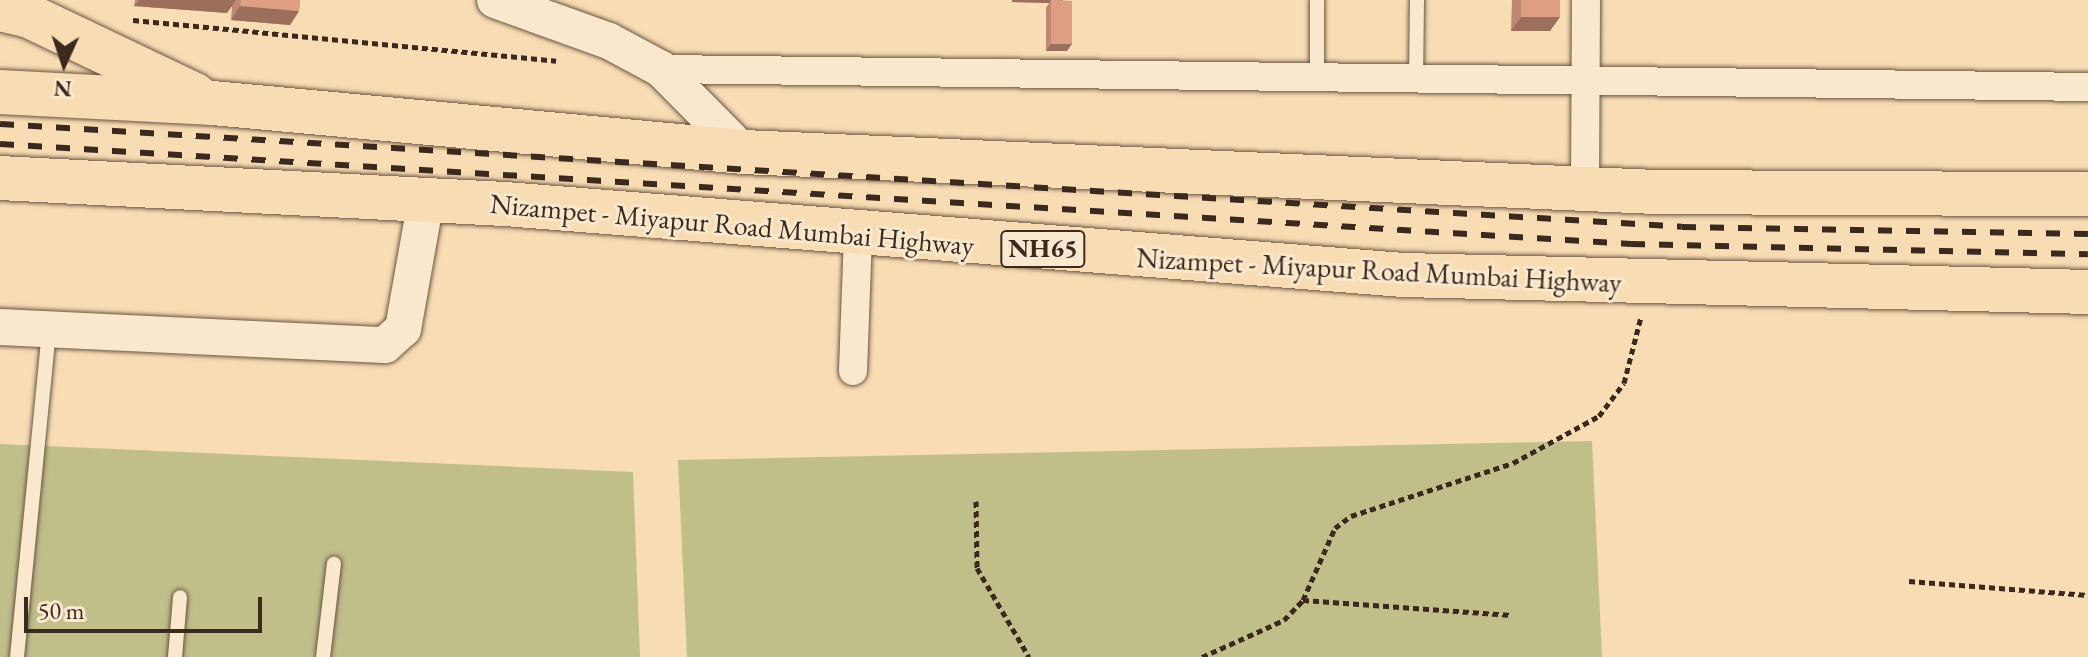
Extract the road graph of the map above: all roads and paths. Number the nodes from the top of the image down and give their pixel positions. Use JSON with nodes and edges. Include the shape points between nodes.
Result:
{"nodes":[{"id":1,"x":495,"y":0,"type":"edge"},
{"id":2,"x":1317,"y":0,"type":"edge"},
{"id":3,"x":1417,"y":0,"type":"edge"},
{"id":4,"x":1586,"y":0,"type":"edge"},
{"id":5,"x":0,"y":9,"type":"edge"},
{"id":6,"x":117,"y":15,"type":"dead end"},
{"id":7,"x":570,"y":62,"type":"dead end"},
{"id":8,"x":661,"y":69,"type":"junction"},
{"id":9,"x":1317,"y":80,"type":"junction"},
{"id":10,"x":1416,"y":82,"type":"junction"},
{"id":11,"x":1586,"y":86,"type":"junction"},
{"id":12,"x":2088,"y":87,"type":"edge"},
{"id":13,"x":0,"y":92,"type":"edge"},
{"id":14,"x":213,"y":103,"type":"junction"},
{"id":15,"x":743,"y":152,"type":"junction"},
{"id":16,"x":2,"y":179,"type":"edge"},
{"id":17,"x":1585,"y":188,"type":"junction"},
{"id":18,"x":2088,"y":194,"type":"edge"},
{"id":19,"x":426,"y":200,"type":"junction"},
{"id":20,"x":858,"y":236,"type":"junction"},
{"id":21,"x":1650,"y":285,"type":"junction"},
{"id":22,"x":2088,"y":292,"type":"edge"},
{"id":23,"x":0,"y":327,"type":"edge"},
{"id":24,"x":49,"y":330,"type":"junction"},
{"id":25,"x":853,"y":371,"type":"dead end"},
{"id":26,"x":976,"y":501,"type":"dead end"},
{"id":27,"x":334,"y":564,"type":"dead end"},
{"id":28,"x":1909,"y":581,"type":"dead end"},
{"id":29,"x":2088,"y":595,"type":"edge"},
{"id":30,"x":180,"y":597,"type":"dead end"},
{"id":31,"x":1303,"y":600,"type":"junction"},
{"id":32,"x":1511,"y":615,"type":"dead end"},
{"id":33,"x":17,"y":657,"type":"edge"},
{"id":34,"x":175,"y":657,"type":"edge"},
{"id":35,"x":323,"y":657,"type":"edge"},
{"id":36,"x":1029,"y":657,"type":"edge"},
{"id":37,"x":1202,"y":657,"type":"edge"}],
"edges":[{"from":1,"to":8,"type":"street","via":[[609,41]]},
{"from":2,"to":9,"type":"lane"},
{"from":3,"to":10,"type":"lane"},
{"from":4,"to":11,"type":"street"},
{"from":5,"to":14,"type":"highway","via":[[27,15]]},
{"from":6,"to":7,"type":"path","via":[[143,24]]},
{"from":8,"to":9,"type":"street"},
{"from":8,"to":15,"type":"street"},
{"from":9,"to":10,"type":"street"},
{"from":10,"to":11,"type":"street"},
{"from":11,"to":12,"type":"street"},
{"from":11,"to":17,"type":"street"},
{"from":13,"to":14,"type":"highway"},
{"from":14,"to":15,"type":"highway"},
{"from":15,"to":17,"type":"highway"},
{"from":16,"to":19,"type":"highway","name":"Nizampet - Miyapur Road Mumbai Highway","number":"NH65"},
{"from":17,"to":18,"type":"highway"},
{"from":19,"to":20,"type":"highway","name":"Nizampet - Miyapur Road Mumbai Highway","number":"NH65"},
{"from":19,"to":24,"type":"street","via":[[403,329],[385,345]]},
{"from":20,"to":21,"type":"highway","name":"Nizampet - Miyapur Road Mumbai Highway","number":"NH65"},
{"from":20,"to":25,"type":"street"},
{"from":21,"to":22,"type":"highway","name":"Nizampet - Miyapur Road Mumbai Highway","number":"NH65"},
{"from":21,"to":31,"type":"path","via":[[1624,383],[1599,416],[1513,463],[1351,516],[1318,556]]},
{"from":23,"to":24,"type":"street"},
{"from":24,"to":33,"type":"lane"},
{"from":26,"to":36,"type":"path","via":[[977,568]]},
{"from":27,"to":35,"type":"lane"},
{"from":28,"to":29,"type":"path"},
{"from":30,"to":34,"type":"lane"},
{"from":31,"to":32,"type":"path"},
{"from":31,"to":37,"type":"path","via":[[1252,639]]}]}
